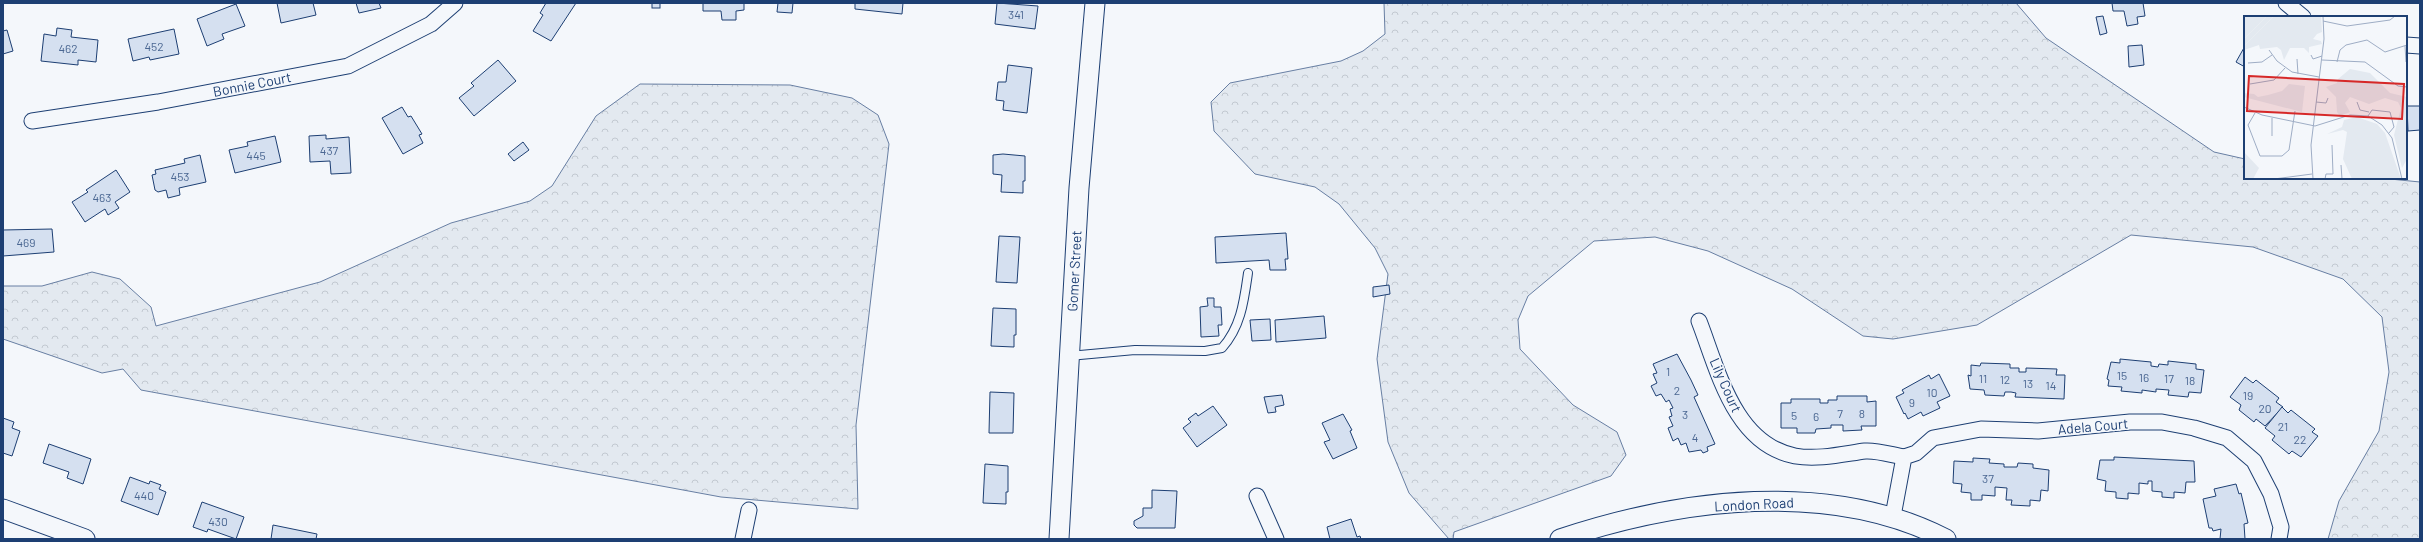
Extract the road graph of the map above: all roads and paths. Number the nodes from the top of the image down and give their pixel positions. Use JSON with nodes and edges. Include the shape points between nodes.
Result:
{"nodes":[{"id":1,"x":456,"y":3,"type":"edge"},
{"id":2,"x":1095,"y":3,"type":"edge"},
{"id":3,"x":2286,"y":3,"type":"edge"},
{"id":4,"x":2302,"y":16,"type":"edge"},
{"id":5,"x":2407,"y":44,"type":"edge"},
{"id":6,"x":2420,"y":46,"type":"edge"},
{"id":7,"x":32,"y":121,"type":"dead end"},
{"id":8,"x":1248,"y":273,"type":"dead end"},
{"id":9,"x":1699,"y":320,"type":"dead end"},
{"id":10,"x":1069,"y":356,"type":"junction"},
{"id":11,"x":1904,"y":457,"type":"junction"},
{"id":12,"x":1257,"y":496,"type":"dead end"},
{"id":13,"x":3,"y":509,"type":"edge"},
{"id":14,"x":749,"y":510,"type":"dead end"},
{"id":15,"x":1892,"y":516,"type":"junction"},
{"id":16,"x":85,"y":539,"type":"edge"},
{"id":17,"x":744,"y":539,"type":"edge"},
{"id":18,"x":1059,"y":539,"type":"edge"},
{"id":19,"x":1276,"y":539,"type":"edge"},
{"id":20,"x":1560,"y":539,"type":"edge"},
{"id":21,"x":1946,"y":539,"type":"edge"},
{"id":22,"x":2279,"y":539,"type":"edge"}],
"edges":[{"from":1,"to":7,"type":"street","name":"Bonnie Court","via":[[431,24],[348,66],[158,102]]},
{"from":2,"to":10,"type":"street","name":"Gomer Street","via":[[1078,188]]},
{"from":3,"to":4,"type":"street"},
{"from":5,"to":6,"type":"street"},
{"from":8,"to":10,"type":"lane","via":[[1239,320],[1231,338],[1222,348],[1205,351],[1135,350]]},
{"from":9,"to":11,"type":"street","name":"Lily Court","via":[[1727,394],[1740,417],[1758,439],[1796,456],[1842,456],[1867,451]]},
{"from":10,"to":18,"type":"street","name":"Gomer Street"},
{"from":11,"to":15,"type":"street"},
{"from":11,"to":22,"type":"street","name":"Adela Court","via":[[1916,453],[1933,438],[1981,429],[2038,431],[2130,422],[2162,422],[2194,428],[2227,438],[2254,461],[2271,494],[2280,527]]},
{"from":12,"to":19,"type":"street"},
{"from":13,"to":16,"type":"street"},
{"from":14,"to":17,"type":"street"},
{"from":15,"to":20,"type":"street","name":"London Road","via":[[1832,504],[1780,500],[1734,503],[1602,525]]},
{"from":15,"to":21,"type":"street","name":"London Road"}]}
